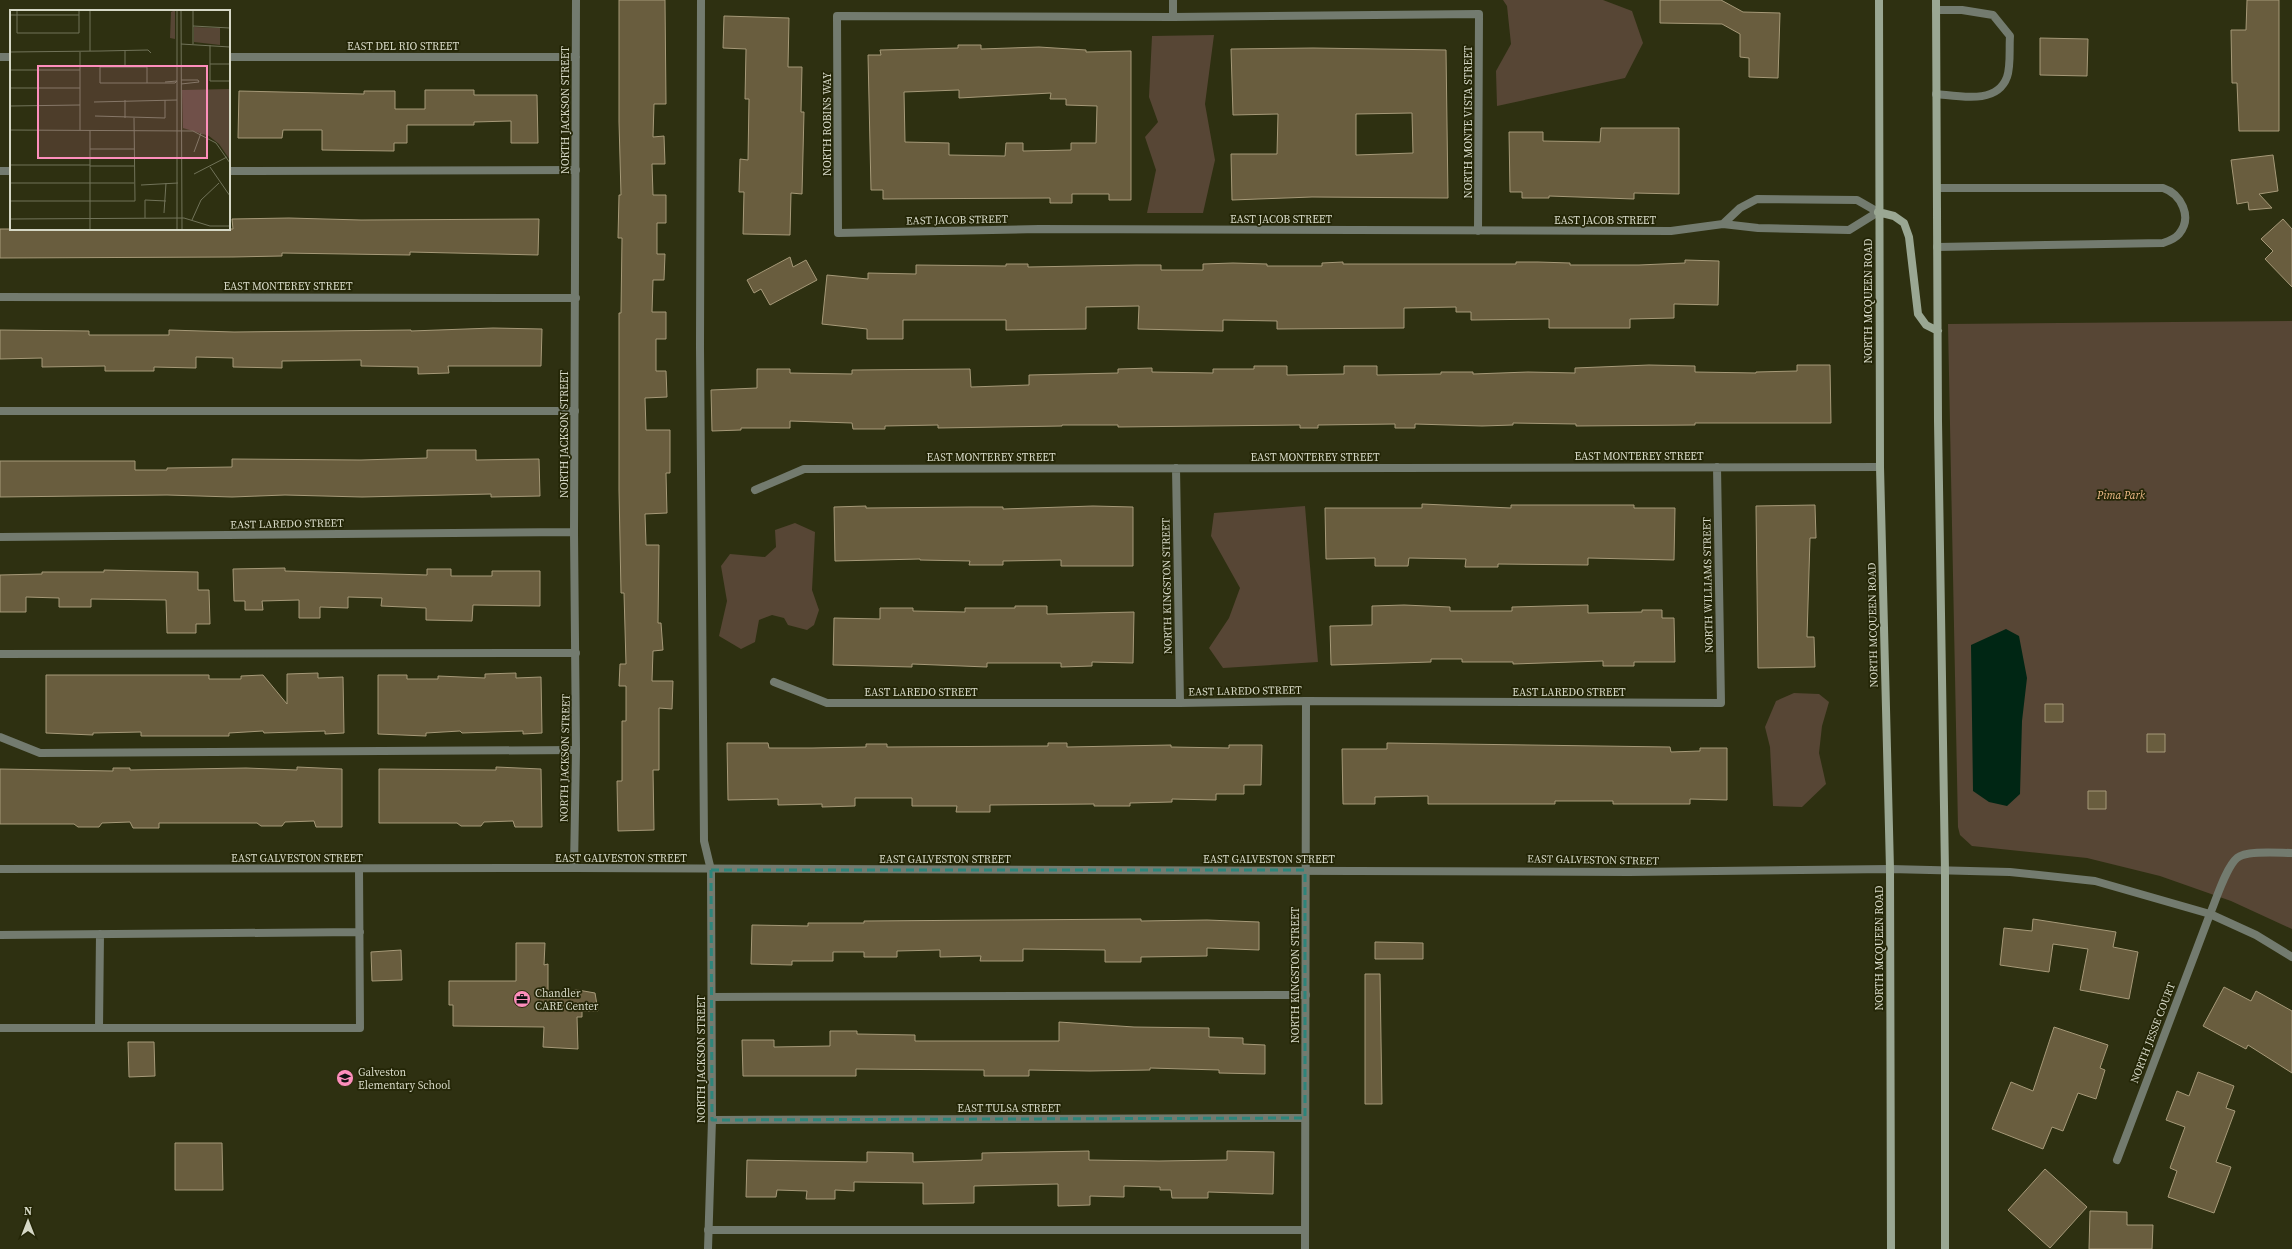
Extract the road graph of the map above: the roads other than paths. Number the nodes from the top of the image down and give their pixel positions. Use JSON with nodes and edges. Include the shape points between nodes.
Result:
{"nodes":[{"id":1,"x":576,"y":0,"type":"edge"},
{"id":2,"x":701,"y":0,"type":"edge"},
{"id":3,"x":1173,"y":0,"type":"edge"},
{"id":4,"x":1879,"y":0,"type":"edge"},
{"id":5,"x":1936,"y":0,"type":"edge"},
{"id":6,"x":1936,"y":10,"type":"junction"},
{"id":7,"x":1173,"y":16,"type":"junction"},
{"id":8,"x":230,"y":57,"type":"edge"},
{"id":9,"x":576,"y":57,"type":"junction"},
{"id":10,"x":1936,"y":94,"type":"junction"},
{"id":11,"x":576,"y":170,"type":"junction"},
{"id":12,"x":230,"y":171,"type":"edge"},
{"id":13,"x":1937,"y":188,"type":"junction"},
{"id":14,"x":1878,"y":212,"type":"junction"},
{"id":15,"x":1723,"y":224,"type":"junction"},
{"id":16,"x":1478,"y":231,"type":"junction"},
{"id":17,"x":838,"y":233,"type":"joint"},
{"id":18,"x":1937,"y":247,"type":"junction"},
{"id":19,"x":0,"y":297,"type":"edge"},
{"id":20,"x":576,"y":298,"type":"junction"},
{"id":21,"x":1938,"y":331,"type":"junction"},
{"id":22,"x":0,"y":411,"type":"edge"},
{"id":23,"x":575,"y":411,"type":"junction"},
{"id":24,"x":1717,"y":467,"type":"junction"},
{"id":25,"x":1880,"y":467,"type":"junction"},
{"id":26,"x":1176,"y":468,"type":"junction"},
{"id":27,"x":756,"y":490,"type":"dead end"},
{"id":28,"x":574,"y":532,"type":"junction"},
{"id":29,"x":0,"y":537,"type":"edge"},
{"id":30,"x":576,"y":653,"type":"junction"},
{"id":31,"x":0,"y":654,"type":"edge"},
{"id":32,"x":774,"y":682,"type":"dead end"},
{"id":33,"x":1306,"y":701,"type":"junction"},
{"id":34,"x":1180,"y":703,"type":"junction"},
{"id":35,"x":1720,"y":703,"type":"joint"},
{"id":36,"x":0,"y":737,"type":"edge"},
{"id":37,"x":576,"y":750,"type":"junction"},
{"id":38,"x":2292,"y":853,"type":"edge"},
{"id":39,"x":574,"y":868,"type":"junction"},
{"id":40,"x":0,"y":869,"type":"edge"},
{"id":41,"x":359,"y":869,"type":"junction"},
{"id":42,"x":1890,"y":869,"type":"junction"},
{"id":43,"x":711,"y":870,"type":"junction"},
{"id":44,"x":1305,"y":870,"type":"junction"},
{"id":45,"x":1945,"y":871,"type":"junction"},
{"id":46,"x":2210,"y":914,"type":"junction"},
{"id":47,"x":360,"y":932,"type":"junction"},
{"id":48,"x":100,"y":934,"type":"junction"},
{"id":49,"x":0,"y":935,"type":"edge"},
{"id":50,"x":2292,"y":957,"type":"edge"},
{"id":51,"x":1306,"y":995,"type":"junction"},
{"id":52,"x":712,"y":997,"type":"junction"},
{"id":53,"x":0,"y":1028,"type":"edge"},
{"id":54,"x":99,"y":1028,"type":"junction"},
{"id":55,"x":1305,"y":1118,"type":"junction"},
{"id":56,"x":712,"y":1120,"type":"junction"},
{"id":57,"x":2117,"y":1160,"type":"dead end"},
{"id":58,"x":708,"y":1230,"type":"junction"},
{"id":59,"x":1305,"y":1230,"type":"junction"},
{"id":60,"x":708,"y":1249,"type":"edge"},
{"id":61,"x":1305,"y":1249,"type":"edge"},
{"id":62,"x":1891,"y":1249,"type":"edge"},
{"id":63,"x":1945,"y":1249,"type":"edge"}],
"edges":[{"from":1,"to":9,"type":"street","name":"NORTH JACKSON STREET"},
{"from":2,"to":43,"type":"street","name":"NORTH JACKSON STREET","via":[[703,833]]},
{"from":3,"to":7,"type":"street"},
{"from":4,"to":14,"type":"main road","name":"NORTH MCQUEEN ROAD"},
{"from":5,"to":6,"type":"main road"},
{"from":6,"to":10,"type":"main road"},
{"from":6,"to":10,"type":"street","via":[[1962,10],[1993,15],[2010,36],[2007,77],[2000,88],[1978,98]]},
{"from":7,"to":16,"type":"street","name":"NORTH MONTE VISTA STREET","via":[[1480,14]]},
{"from":7,"to":17,"type":"street","name":"NORTH ROBINS WAY","via":[[837,16]]},
{"from":8,"to":9,"type":"street","name":"EAST DEL RIO STREET"},
{"from":9,"to":11,"type":"street","name":"NORTH JACKSON STREET"},
{"from":10,"to":13,"type":"main road"},
{"from":11,"to":12,"type":"street"},
{"from":11,"to":20,"type":"street","name":"NORTH JACKSON STREET"},
{"from":13,"to":18,"type":"main road"},
{"from":13,"to":18,"type":"street","via":[[2163,188],[2172,191],[2182,202],[2184,222],[2174,238],[2163,243]]},
{"from":14,"to":15,"type":"street","name":"EAST JACOB STREET","via":[[1849,230],[1758,228]]},
{"from":14,"to":15,"type":"street","via":[[1857,200],[1757,199],[1740,208]]},
{"from":14,"to":21,"type":"main road","via":[[1894,216],[1904,223],[1909,237],[1918,314],[1926,325]]},
{"from":14,"to":25,"type":"main road","name":"NORTH MCQUEEN ROAD"},
{"from":15,"to":16,"type":"street","name":"EAST JACOB STREET","via":[[1671,231]]},
{"from":16,"to":17,"type":"street","name":"EAST JACOB STREET","via":[[1039,229]]},
{"from":18,"to":21,"type":"main road"},
{"from":19,"to":20,"type":"street","name":"EAST MONTEREY STREET"},
{"from":20,"to":23,"type":"street","name":"NORTH JACKSON STREET"},
{"from":21,"to":45,"type":"main road"},
{"from":22,"to":23,"type":"street"},
{"from":23,"to":28,"type":"street","name":"NORTH JACKSON STREET"},
{"from":24,"to":25,"type":"street","name":"EAST MONTEREY STREET"},
{"from":24,"to":26,"type":"street","name":"EAST MONTEREY STREET"},
{"from":24,"to":35,"type":"street","name":"NORTH WILLIAMS STREET"},
{"from":25,"to":42,"type":"main road","name":"NORTH MCQUEEN ROAD"},
{"from":26,"to":27,"type":"street","name":"EAST MONTEREY STREET","via":[[804,469]]},
{"from":26,"to":34,"type":"street","name":"NORTH KINGSTON STREET"},
{"from":28,"to":29,"type":"street","name":"EAST LAREDO STREET"},
{"from":28,"to":30,"type":"street","name":"NORTH JACKSON STREET"},
{"from":30,"to":31,"type":"street"},
{"from":30,"to":37,"type":"street","name":"NORTH JACKSON STREET"},
{"from":32,"to":34,"type":"street","name":"EAST LAREDO STREET","via":[[826,703]]},
{"from":33,"to":34,"type":"street","name":"EAST LAREDO STREET"},
{"from":33,"to":35,"type":"street","name":"EAST LAREDO STREET"},
{"from":33,"to":44,"type":"street","name":"NORTH KINGSTON STREET"},
{"from":36,"to":37,"type":"street","via":[[40,753]]},
{"from":37,"to":39,"type":"street","name":"NORTH JACKSON STREET"},
{"from":38,"to":46,"type":"street","name":"NORTH JESSE COURT","via":[[2252,853],[2238,857],[2231,866]]},
{"from":39,"to":41,"type":"street","name":"EAST GALVESTON STREET"},
{"from":39,"to":43,"type":"street","name":"EAST GALVESTON STREET"},
{"from":40,"to":41,"type":"street","name":"EAST GALVESTON STREET"},
{"from":41,"to":47,"type":"street"},
{"from":42,"to":44,"type":"street","name":"EAST GALVESTON STREET","via":[[1629,872]]},
{"from":42,"to":45,"type":"street","name":"EAST GALVESTON STREET"},
{"from":42,"to":62,"type":"main road","name":"NORTH MCQUEEN ROAD"},
{"from":43,"to":44,"type":"street","name":"EAST GALVESTON STREET"},
{"from":43,"to":52,"type":"street","name":"NORTH JACKSON STREET"},
{"from":44,"to":51,"type":"street","name":"NORTH KINGSTON STREET"},
{"from":45,"to":46,"type":"street","name":"EAST GALVESTON STREET","via":[[2010,872],[2095,882]]},
{"from":45,"to":63,"type":"main road"},
{"from":46,"to":50,"type":"street","name":"EAST GALVESTON STREET","via":[[2256,935]]},
{"from":46,"to":57,"type":"street","name":"NORTH JESSE COURT"},
{"from":47,"to":48,"type":"street"},
{"from":47,"to":54,"type":"street","via":[[360,1028]]},
{"from":48,"to":49,"type":"street"},
{"from":48,"to":54,"type":"street"},
{"from":51,"to":52,"type":"street"},
{"from":51,"to":55,"type":"street","name":"NORTH KINGSTON STREET"},
{"from":52,"to":56,"type":"street","name":"NORTH JACKSON STREET"},
{"from":53,"to":54,"type":"street"},
{"from":55,"to":56,"type":"street","name":"EAST TULSA STREET"},
{"from":55,"to":59,"type":"street","name":"NORTH KINGSTON STREET"},
{"from":56,"to":58,"type":"street","name":"NORTH JACKSON STREET"},
{"from":58,"to":59,"type":"street"},
{"from":58,"to":60,"type":"street","name":"NORTH JACKSON STREET"},
{"from":59,"to":61,"type":"street","name":"NORTH KINGSTON STREET"}]}
